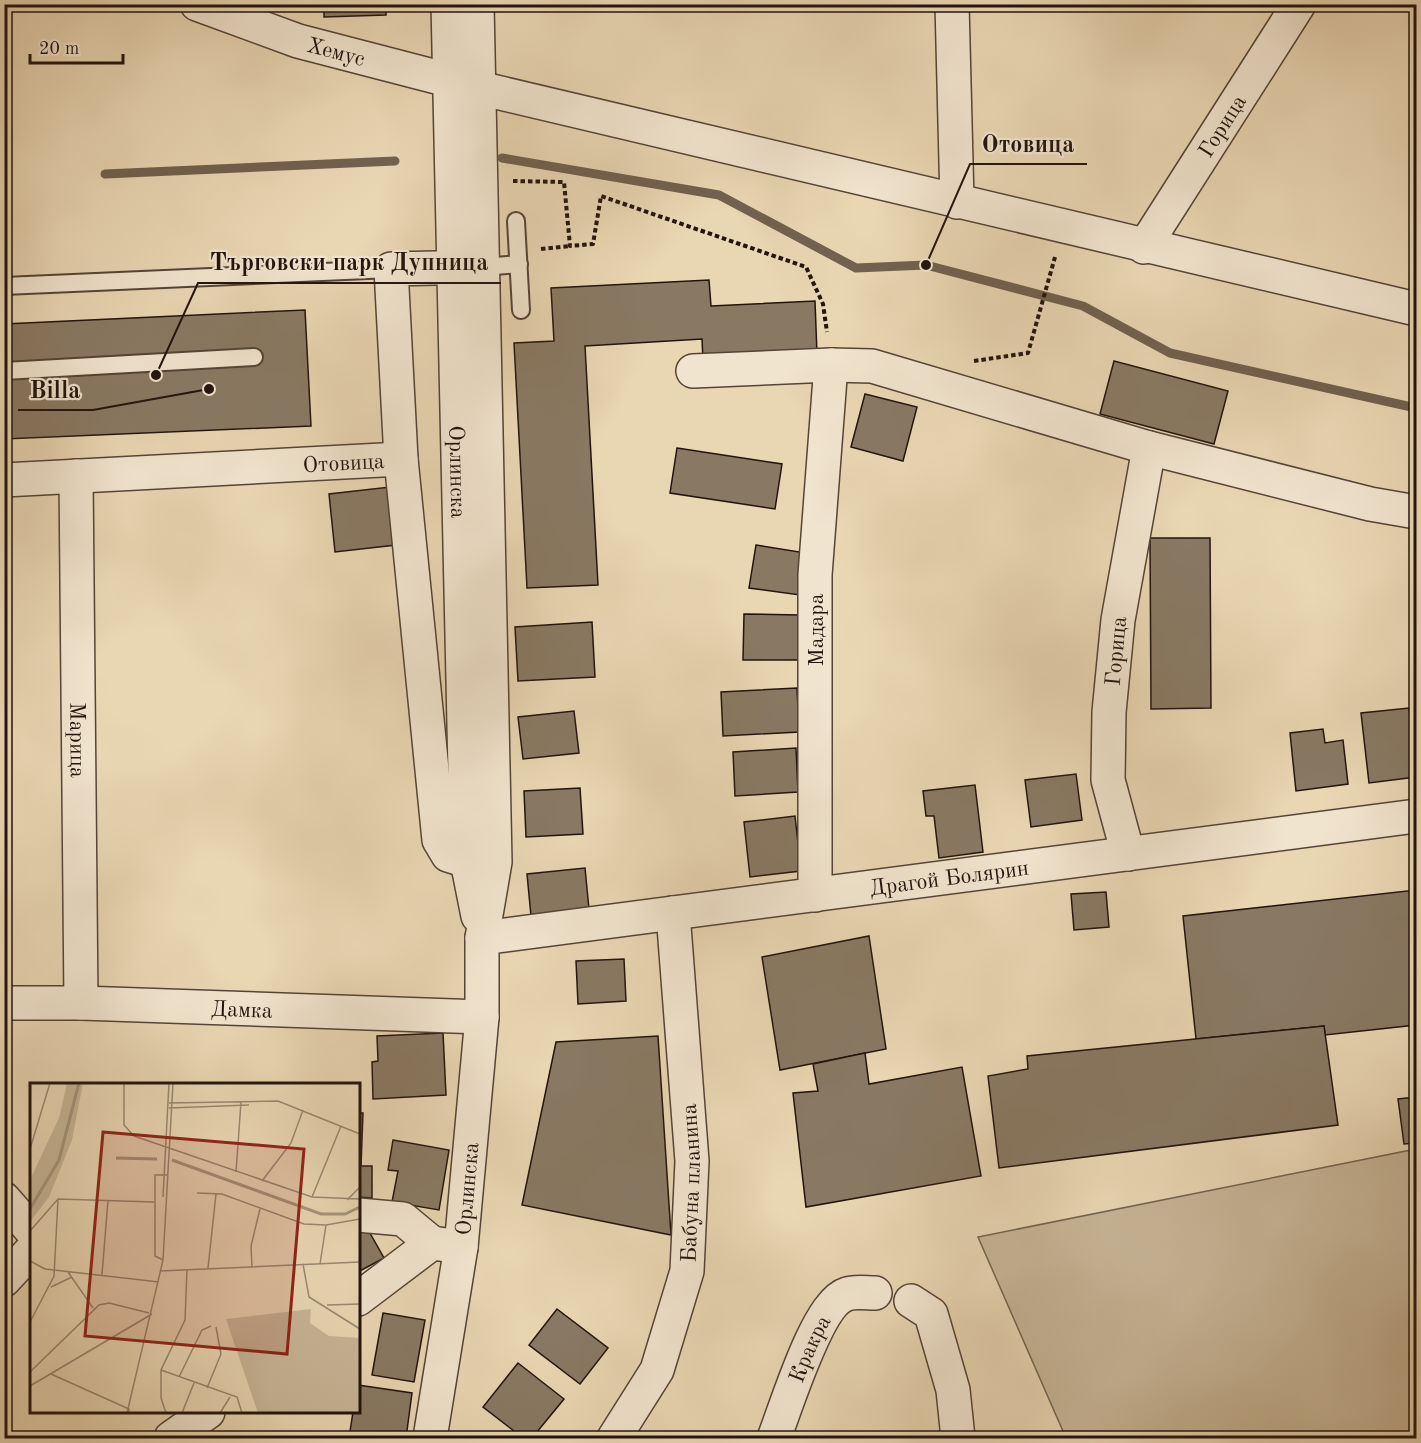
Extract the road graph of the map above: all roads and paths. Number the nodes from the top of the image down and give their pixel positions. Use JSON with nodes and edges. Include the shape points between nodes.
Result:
{"nodes":[{"id":1,"x":197,"y":4,"type":"edge"},
{"id":2,"x":448,"y":4,"type":"edge"},
{"id":3,"x":477,"y":4,"type":"edge"},
{"id":4,"x":952,"y":4,"type":"edge"},
{"id":5,"x":1299,"y":4,"type":"edge"},
{"id":6,"x":464,"y":83,"type":"junction"},
{"id":7,"x":482,"y":181,"type":"junction"},
{"id":8,"x":957,"y":202,"type":"junction"},
{"id":9,"x":516,"y":221,"type":"dead end"},
{"id":10,"x":1144,"y":247,"type":"junction"},
{"id":11,"x":519,"y":264,"type":"junction"},
{"id":12,"x":468,"y":267,"type":"junction"},
{"id":13,"x":391,"y":269,"type":"junction"},
{"id":14,"x":1049,"y":283,"type":"dead end"},
{"id":15,"x":4,"y":286,"type":"edge"},
{"id":16,"x":1416,"y":309,"type":"edge"},
{"id":17,"x":521,"y":310,"type":"dead end"},
{"id":18,"x":254,"y":357,"type":"dead end"},
{"id":19,"x":831,"y":365,"type":"junction"},
{"id":20,"x":4,"y":370,"type":"edge"},
{"id":21,"x":693,"y":371,"type":"dead end"},
{"id":22,"x":942,"y":387,"type":"junction"},
{"id":23,"x":1149,"y":448,"type":"junction"},
{"id":24,"x":401,"y":459,"type":"junction"},
{"id":25,"x":76,"y":476,"type":"junction"},
{"id":26,"x":4,"y":480,"type":"edge"},
{"id":27,"x":1416,"y":512,"type":"edge"},
{"id":28,"x":1416,"y":816,"type":"edge"},
{"id":29,"x":1128,"y":854,"type":"junction"},
{"id":30,"x":481,"y":862,"type":"junction"},
{"id":31,"x":815,"y":895,"type":"junction"},
{"id":32,"x":673,"y":913,"type":"junction"},
{"id":33,"x":482,"y":938,"type":"junction"},
{"id":34,"x":4,"y":1003,"type":"edge"},
{"id":35,"x":81,"y":1003,"type":"junction"},
{"id":36,"x":482,"y":1017,"type":"junction"},
{"id":37,"x":4,"y":1199,"type":"edge"},
{"id":38,"x":360,"y":1215,"type":"edge"},
{"id":39,"x":30,"y":1229,"type":"edge"},
{"id":40,"x":447,"y":1245,"type":"junction"},
{"id":41,"x":30,"y":1252,"type":"edge"},
{"id":42,"x":4,"y":1280,"type":"edge"},
{"id":43,"x":875,"y":1293,"type":"dead end"},
{"id":44,"x":360,"y":1298,"type":"edge"},
{"id":45,"x":911,"y":1301,"type":"dead end"},
{"id":46,"x":206,"y":1413,"type":"edge"},
{"id":47,"x":171,"y":1438,"type":"edge"},
{"id":48,"x":430,"y":1438,"type":"edge"},
{"id":49,"x":614,"y":1438,"type":"edge"},
{"id":50,"x":774,"y":1438,"type":"edge"},
{"id":51,"x":958,"y":1438,"type":"edge"}],
"edges":[{"from":1,"to":6,"type":"street","name":"Хемус","via":[[298,41]]},
{"from":2,"to":6,"type":"street","name":"Орлинска"},
{"from":3,"to":6,"type":"street","name":"Орлинска"},
{"from":4,"to":8,"type":"street"},
{"from":5,"to":10,"type":"street","name":"Горица"},
{"from":6,"to":7,"type":"street","name":"Орлинска"},
{"from":6,"to":8,"type":"street"},
{"from":6,"to":12,"type":"street","name":"Орлинска"},
{"from":7,"to":12,"type":"street","name":"Орлинска"},
{"from":7,"to":19,"type":"path","via":[[564,182],[570,246],[593,244],[601,196],[806,267],[824,304]]},
{"from":8,"to":10,"type":"street"},
{"from":9,"to":11,"type":"lane"},
{"from":10,"to":16,"type":"street"},
{"from":11,"to":12,"type":"lane"},
{"from":11,"to":17,"type":"lane"},
{"from":12,"to":13,"type":"street"},
{"from":12,"to":30,"type":"street","name":"Орлинска"},
{"from":13,"to":15,"type":"lane"},
{"from":13,"to":24,"type":"street","name":"Отовица"},
{"from":14,"to":22,"type":"path","via":[[1028,353],[962,363]]},
{"from":18,"to":20,"type":"lane"},
{"from":19,"to":21,"type":"street"},
{"from":19,"to":22,"type":"street","via":[[872,366]]},
{"from":19,"to":31,"type":"street","name":"Мадара","via":[[815,575]]},
{"from":22,"to":23,"type":"street"},
{"from":23,"to":27,"type":"street"},
{"from":23,"to":29,"type":"street","name":"Горица","via":[[1118,620],[1109,712],[1108,780]]},
{"from":24,"to":25,"type":"street","name":"Отовица"},
{"from":24,"to":30,"type":"street","via":[[439,840],[448,855]]},
{"from":25,"to":26,"type":"street","name":"Отовица"},
{"from":25,"to":35,"type":"street","name":"Марица"},
{"from":28,"to":29,"type":"street","name":"Драгой Болярин"},
{"from":29,"to":31,"type":"street","name":"Драгой Болярин"},
{"from":30,"to":33,"type":"street","name":"Орлинска"},
{"from":31,"to":32,"type":"street","name":"Драгой Болярин"},
{"from":32,"to":33,"type":"street","name":"Драгой Болярин"},
{"from":32,"to":49,"type":"street","name":"Бабуна планина","via":[[692,1161],[687,1271],[657,1370]]},
{"from":33,"to":36,"type":"street","name":"Орлинска"},
{"from":34,"to":35,"type":"street","name":"Дамка"},
{"from":35,"to":36,"type":"street","name":"Дамка"},
{"from":36,"to":40,"type":"street","name":"Орлинска"},
{"from":37,"to":39,"type":"street"},
{"from":38,"to":40,"type":"street","via":[[403,1219]]},
{"from":40,"to":44,"type":"street"},
{"from":40,"to":48,"type":"street","name":"Орлинска"},
{"from":41,"to":42,"type":"street"},
{"from":43,"to":50,"type":"street","name":"Кракра","via":[[847,1294],[832,1304],[816,1329]]},
{"from":45,"to":51,"type":"street","via":[[931,1314],[953,1390]]},
{"from":46,"to":47,"type":"street"}]}
